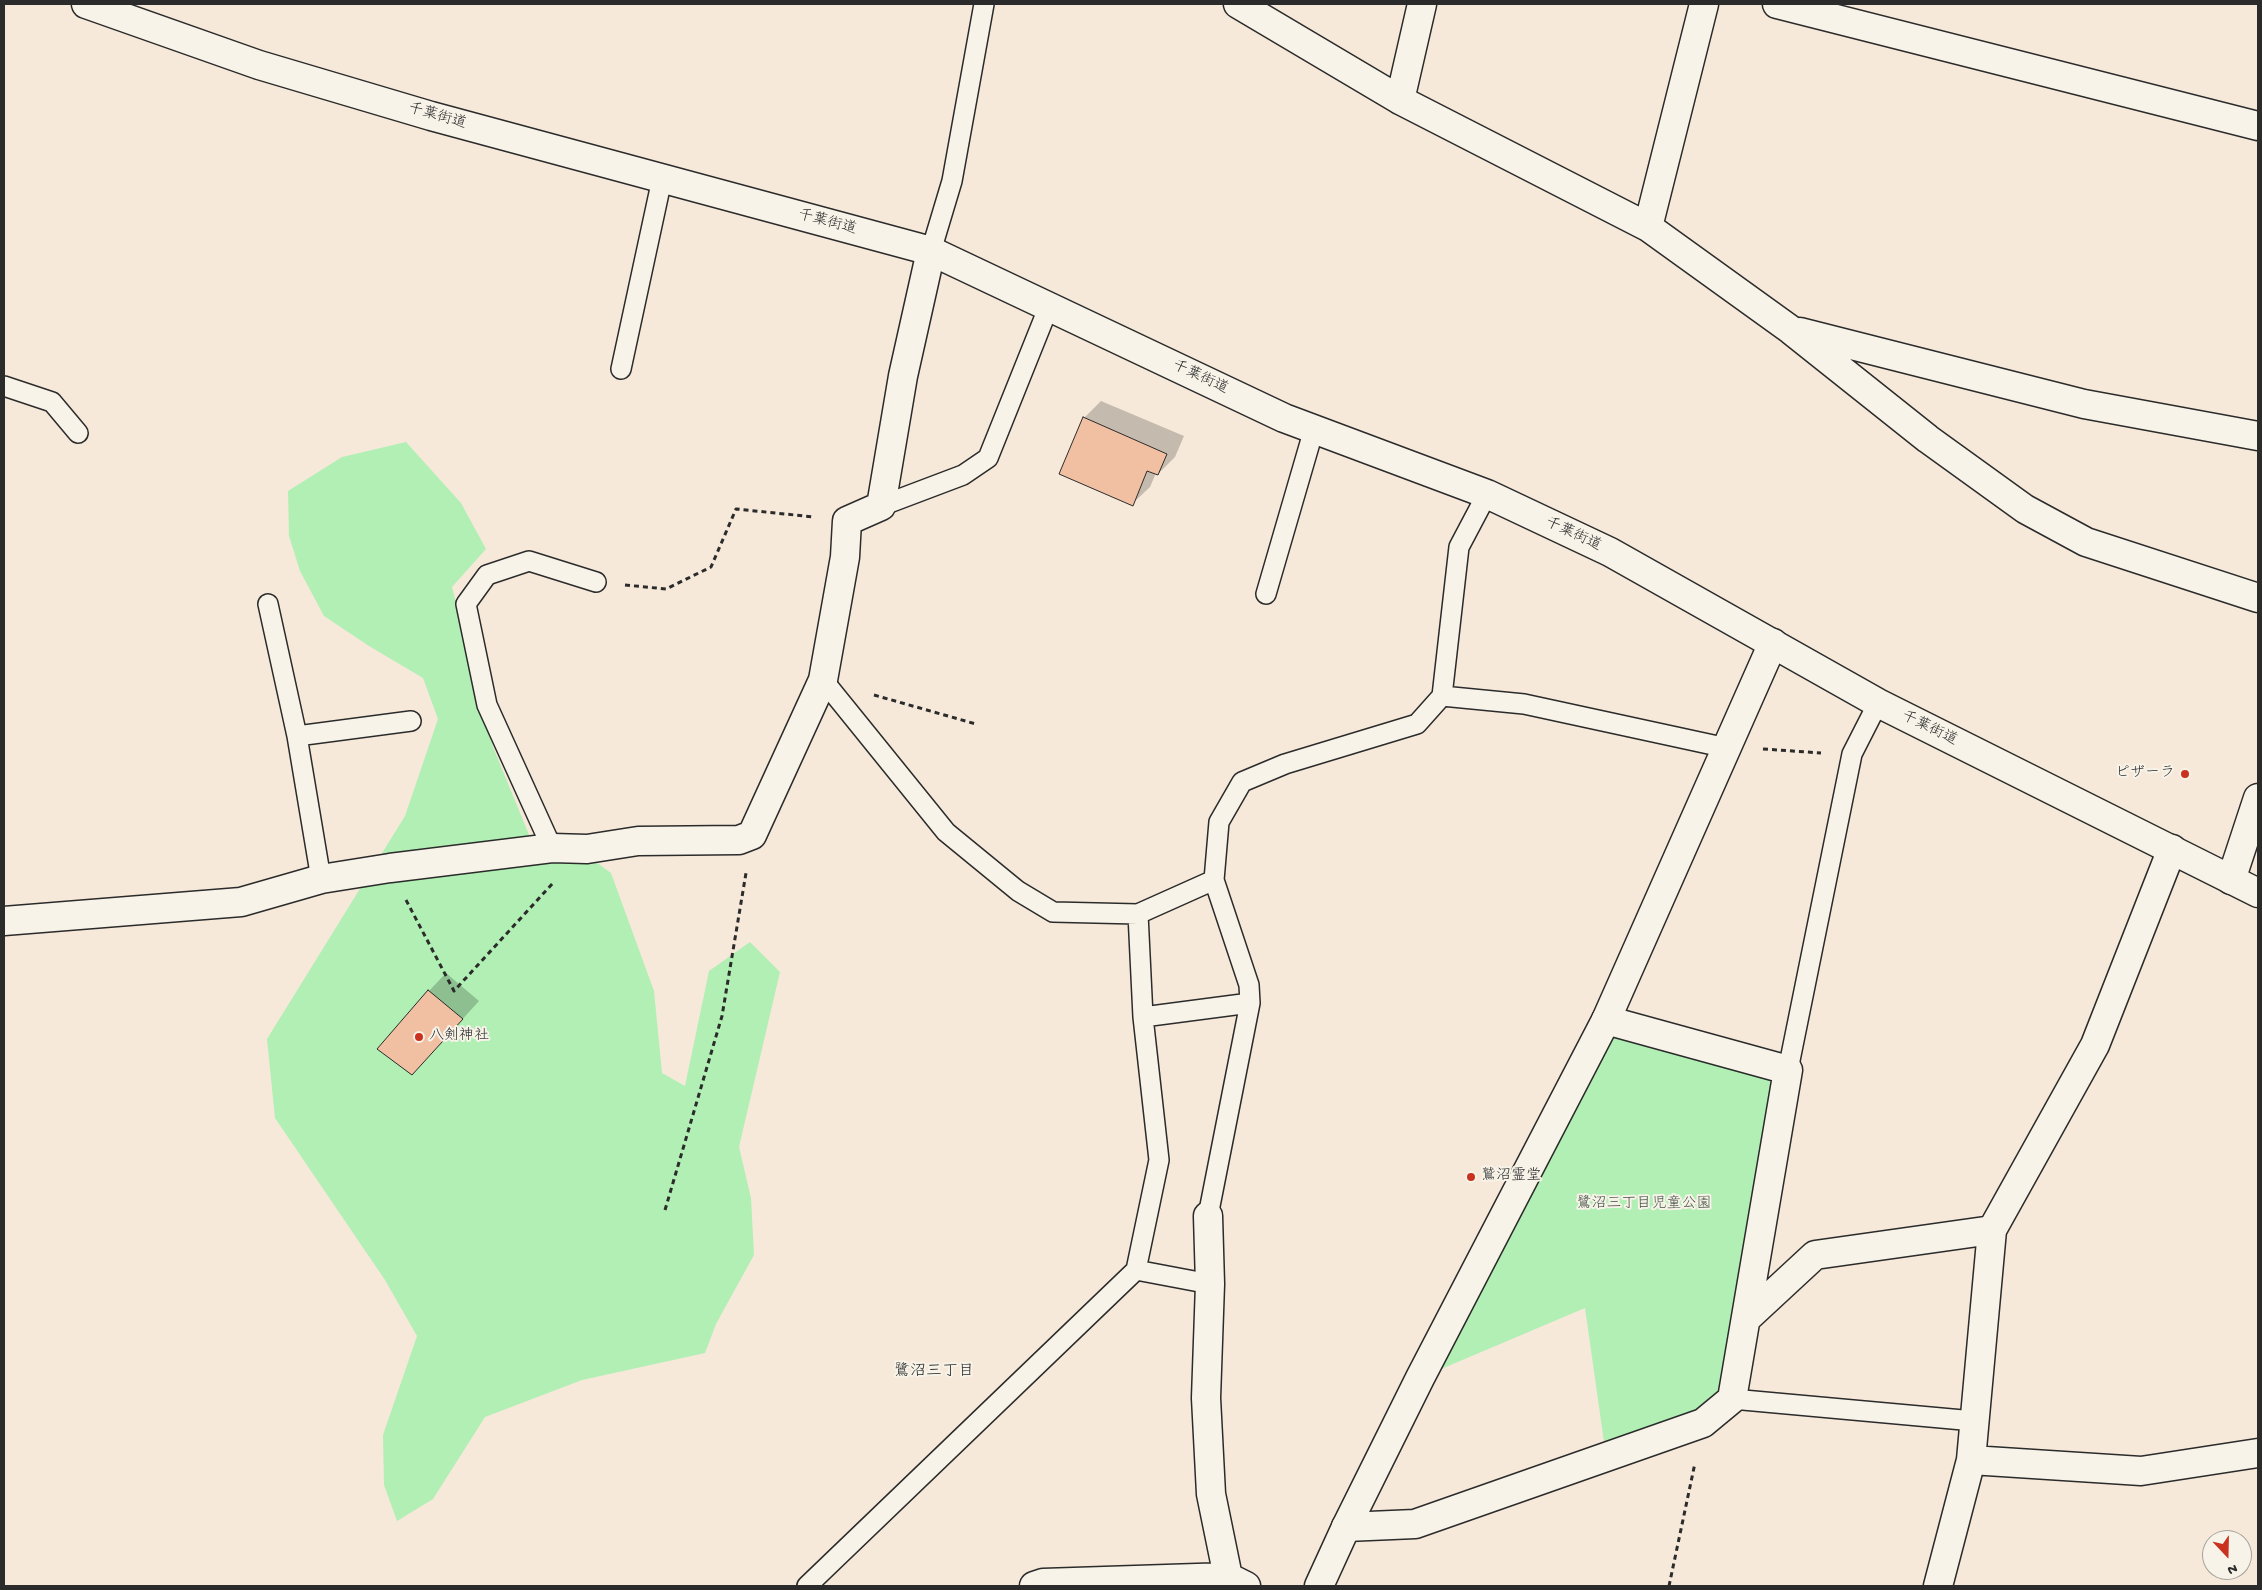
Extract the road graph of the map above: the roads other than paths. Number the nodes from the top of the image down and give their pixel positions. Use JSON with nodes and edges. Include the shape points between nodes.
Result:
{"nodes":[{"id":1,"x":86,"y":4,"type":"edge"},
{"id":2,"x":984,"y":4,"type":"edge"},
{"id":3,"x":1238,"y":4,"type":"edge"},
{"id":4,"x":1422,"y":4,"type":"edge"},
{"id":5,"x":1704,"y":4,"type":"edge"},
{"id":6,"x":1777,"y":4,"type":"edge"},
{"id":7,"x":1400,"y":100,"type":"junction"},
{"id":8,"x":2258,"y":126,"type":"edge"},
{"id":9,"x":662,"y":179,"type":"junction"},
{"id":10,"x":1648,"y":227,"type":"junction"},
{"id":11,"x":931,"y":251,"type":"junction"},
{"id":12,"x":1049,"y":306,"type":"junction"},
{"id":13,"x":1791,"y":330,"type":"junction"},
{"id":14,"x":621,"y":369,"type":"dead end"},
{"id":15,"x":4,"y":386,"type":"edge"},
{"id":16,"x":1314,"y":429,"type":"junction"},
{"id":17,"x":78,"y":433,"type":"dead end"},
{"id":18,"x":2258,"y":436,"type":"edge"},
{"id":19,"x":1486,"y":494,"type":"junction"},
{"id":20,"x":880,"y":506,"type":"junction"},
{"id":21,"x":596,"y":582,"type":"road end"},
{"id":22,"x":1266,"y":594,"type":"dead end"},
{"id":23,"x":2258,"y":598,"type":"edge"},
{"id":24,"x":268,"y":604,"type":"dead end"},
{"id":25,"x":1773,"y":643,"type":"junction"},
{"id":26,"x":823,"y":680,"type":"junction"},
{"id":27,"x":1442,"y":696,"type":"junction"},
{"id":28,"x":1878,"y":703,"type":"junction"},
{"id":29,"x":411,"y":721,"type":"dead end"},
{"id":30,"x":297,"y":736,"type":"junction"},
{"id":31,"x":1727,"y":748,"type":"junction"},
{"id":32,"x":2258,"y":798,"type":"edge"},
{"id":33,"x":552,"y":848,"type":"junction"},
{"id":34,"x":2172,"y":849,"type":"junction"},
{"id":35,"x":321,"y":879,"type":"junction"},
{"id":36,"x":1214,"y":880,"type":"junction"},
{"id":37,"x":2231,"y":880,"type":"junction"},
{"id":38,"x":2258,"y":893,"type":"edge"},
{"id":39,"x":1138,"y":914,"type":"junction"},
{"id":40,"x":4,"y":921,"type":"edge"},
{"id":41,"x":1250,"y":1003,"type":"junction"},
{"id":42,"x":1142,"y":1017,"type":"junction"},
{"id":43,"x":1606,"y":1020,"type":"junction"},
{"id":44,"x":1788,"y":1070,"type":"junction"},
{"id":45,"x":1208,"y":1216,"type":"joint"},
{"id":46,"x":1992,"y":1230,"type":"junction"},
{"id":47,"x":1136,"y":1270,"type":"junction"},
{"id":48,"x":1210,"y":1284,"type":"junction"},
{"id":49,"x":1747,"y":1318,"type":"junction"},
{"id":50,"x":1732,"y":1399,"type":"junction"},
{"id":51,"x":1974,"y":1421,"type":"junction"},
{"id":52,"x":2258,"y":1453,"type":"edge"},
{"id":53,"x":1971,"y":1460,"type":"junction"},
{"id":54,"x":1346,"y":1527,"type":"junction"},
{"id":55,"x":1237,"y":1582,"type":"edge"},
{"id":56,"x":807,"y":1586,"type":"edge"},
{"id":57,"x":1034,"y":1586,"type":"edge"},
{"id":58,"x":1319,"y":1586,"type":"edge"},
{"id":59,"x":1938,"y":1586,"type":"edge"}],
"edges":[{"from":1,"to":9,"type":"main road","name":"千葉街道","via":[[259,65]]},
{"from":2,"to":11,"type":"lane","via":[[952,181]]},
{"from":3,"to":7,"type":"main road"},
{"from":4,"to":7,"type":"main road"},
{"from":5,"to":10,"type":"main road"},
{"from":6,"to":8,"type":"main road"},
{"from":7,"to":10,"type":"main road"},
{"from":9,"to":11,"type":"main road","name":"千葉街道"},
{"from":9,"to":14,"type":"lane"},
{"from":10,"to":13,"type":"main road"},
{"from":11,"to":12,"type":"main road","name":"千葉街道"},
{"from":11,"to":20,"type":"main road","via":[[903,376]]},
{"from":12,"to":16,"type":"main road","name":"千葉街道","via":[[1284,418]]},
{"from":12,"to":20,"type":"lane","via":[[988,458],[963,475]]},
{"from":13,"to":18,"type":"main road","via":[[2084,404]]},
{"from":13,"to":23,"type":"main road","via":[[1928,439],[2025,509],[2086,542]]},
{"from":15,"to":17,"type":"lane","via":[[52,402]]},
{"from":16,"to":19,"type":"main road","name":"千葉街道"},
{"from":16,"to":22,"type":"lane"},
{"from":19,"to":25,"type":"main road","name":"千葉街道","via":[[1610,552]]},
{"from":19,"to":27,"type":"lane","via":[[1459,547]]},
{"from":20,"to":26,"type":"main road","via":[[847,521],[845,557]]},
{"from":21,"to":33,"type":"lane","via":[[529,561],[487,575],[466,604],[487,705]]},
{"from":24,"to":30,"type":"lane"},
{"from":25,"to":28,"type":"main road","name":"千葉街道"},
{"from":25,"to":31,"type":"main road"},
{"from":26,"to":33,"type":"main road","via":[[752,835],[739,840],[638,841],[587,848]]},
{"from":26,"to":39,"type":"lane","via":[[946,832],[1018,891],[1053,912]]},
{"from":27,"to":31,"type":"lane","via":[[1524,704]]},
{"from":27,"to":36,"type":"lane","via":[[1418,724],[1285,764],[1242,782],[1219,822]]},
{"from":28,"to":34,"type":"main road","name":"千葉街道"},
{"from":28,"to":44,"type":"lane","via":[[1852,754]]},
{"from":29,"to":30,"type":"lane"},
{"from":30,"to":35,"type":"lane"},
{"from":31,"to":43,"type":"main road"},
{"from":32,"to":37,"type":"main road"},
{"from":33,"to":35,"type":"main road"},
{"from":34,"to":37,"type":"main road","name":"千葉街道"},
{"from":34,"to":46,"type":"main road","via":[[2095,1045]]},
{"from":35,"to":40,"type":"main road","via":[[241,902]]},
{"from":36,"to":39,"type":"lane"},
{"from":36,"to":41,"type":"lane","via":[[1249,985]]},
{"from":37,"to":38,"type":"main road","name":"千葉街道"},
{"from":39,"to":42,"type":"lane"},
{"from":41,"to":42,"type":"lane"},
{"from":41,"to":45,"type":"lane"},
{"from":42,"to":47,"type":"lane","via":[[1159,1160]]},
{"from":43,"to":44,"type":"main road"},
{"from":43,"to":54,"type":"main road"},
{"from":44,"to":49,"type":"main road"},
{"from":45,"to":48,"type":"main road"},
{"from":46,"to":49,"type":"main road","via":[[1815,1256]]},
{"from":46,"to":51,"type":"main road"},
{"from":47,"to":48,"type":"lane"},
{"from":47,"to":56,"type":"lane"},
{"from":48,"to":55,"type":"main road","via":[[1206,1398],[1210,1484]]},
{"from":49,"to":50,"type":"main road"},
{"from":50,"to":51,"type":"lane"},
{"from":50,"to":54,"type":"main road","via":[[1703,1423],[1415,1524]]},
{"from":51,"to":53,"type":"main road"},
{"from":52,"to":53,"type":"main road","via":[[2141,1471]]},
{"from":53,"to":59,"type":"main road"},
{"from":54,"to":58,"type":"main road"},
{"from":55,"to":57,"type":"main road","via":[[1043,1583]]}]}
